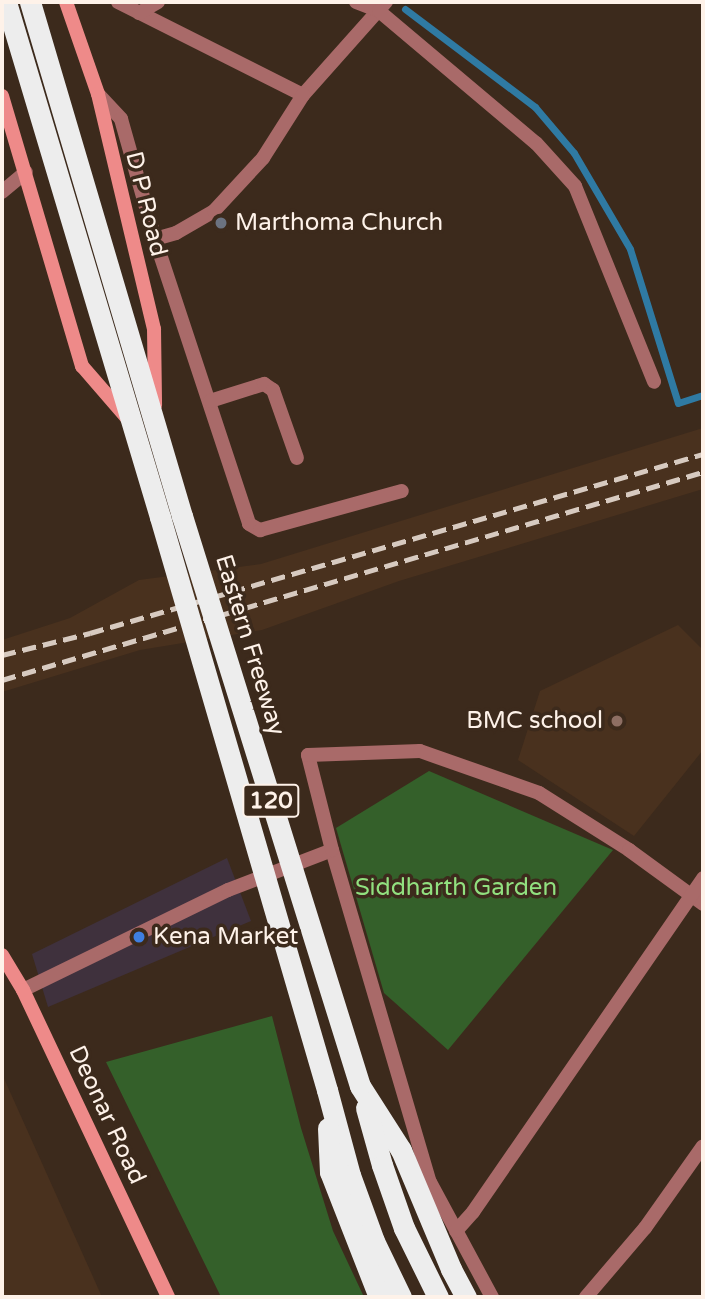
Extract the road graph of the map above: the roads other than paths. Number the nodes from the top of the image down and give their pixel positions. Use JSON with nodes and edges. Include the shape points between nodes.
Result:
{"nodes":[{"id":1,"x":6,"y":2,"type":"edge"},
{"id":2,"x":30,"y":2,"type":"edge"},
{"id":3,"x":66,"y":2,"type":"edge"},
{"id":4,"x":118,"y":2,"type":"edge"},
{"id":5,"x":158,"y":2,"type":"edge"},
{"id":6,"x":356,"y":2,"type":"edge"},
{"id":7,"x":383,"y":7,"type":"edge"},
{"id":8,"x":139,"y":13,"type":"junction"},
{"id":9,"x":98,"y":94,"type":"junction"},
{"id":10,"x":303,"y":95,"type":"junction"},
{"id":11,"x":2,"y":96,"type":"edge"},
{"id":12,"x":26,"y":172,"type":"junction"},
{"id":13,"x":2,"y":192,"type":"edge"},
{"id":14,"x":155,"y":239,"type":"junction"},
{"id":15,"x":654,"y":383,"type":"dead end"},
{"id":16,"x":210,"y":401,"type":"junction"},
{"id":17,"x":155,"y":421,"type":"junction"},
{"id":18,"x":134,"y":427,"type":"junction"},
{"id":19,"x":296,"y":458,"type":"dead end"},
{"id":20,"x":402,"y":491,"type":"dead end"},
{"id":21,"x":332,"y":850,"type":"junction"},
{"id":22,"x":703,"y":878,"type":"edge"},
{"id":23,"x":690,"y":895,"type":"junction"},
{"id":24,"x":703,"y":904,"type":"edge"},
{"id":25,"x":2,"y":955,"type":"edge"},
{"id":26,"x":23,"y":990,"type":"junction"},
{"id":27,"x":360,"y":1086,"type":"junction"},
{"id":28,"x":327,"y":1090,"type":"junction"},
{"id":29,"x":703,"y":1146,"type":"edge"},
{"id":30,"x":456,"y":1231,"type":"junction"},
{"id":31,"x":168,"y":1297,"type":"edge"},
{"id":32,"x":379,"y":1297,"type":"edge"},
{"id":33,"x":401,"y":1297,"type":"edge"},
{"id":34,"x":438,"y":1297,"type":"edge"},
{"id":35,"x":466,"y":1297,"type":"edge"},
{"id":36,"x":492,"y":1297,"type":"edge"},
{"id":37,"x":586,"y":1297,"type":"edge"}],
"edges":[{"from":1,"to":18,"type":"highway","name":"Eastern Freeway"},
{"from":2,"to":17,"type":"highway","name":"Eastern Freeway"},
{"from":3,"to":9,"type":"main road","name":"D P Road"},
{"from":4,"to":8,"type":"street"},
{"from":5,"to":8,"type":"street"},
{"from":6,"to":7,"type":"street"},
{"from":7,"to":10,"type":"street"},
{"from":7,"to":15,"type":"street","via":[[536,143],[575,186]]},
{"from":8,"to":10,"type":"street"},
{"from":9,"to":14,"type":"street","via":[[121,119]]},
{"from":9,"to":17,"type":"main road","name":"D P Road","via":[[154,328]]},
{"from":10,"to":14,"type":"street","via":[[263,158],[214,211],[176,233]]},
{"from":11,"to":12,"type":"main road"},
{"from":12,"to":13,"type":"street"},
{"from":12,"to":18,"type":"main road","via":[[82,366]]},
{"from":14,"to":16,"type":"street"},
{"from":16,"to":19,"type":"street","via":[[264,384],[273,390]]},
{"from":16,"to":20,"type":"street","via":[[248,524],[260,530]]},
{"from":17,"to":27,"type":"highway","name":"Eastern Freeway","number":"120","bridge":true},
{"from":18,"to":28,"type":"highway","name":"Eastern Freeway","number":"120","bridge":true},
{"from":21,"to":23,"type":"street","via":[[308,755],[420,751],[539,793]]},
{"from":21,"to":26,"type":"street","via":[[228,890]]},
{"from":21,"to":30,"type":"street","via":[[430,1182]]},
{"from":22,"to":23,"type":"street"},
{"from":23,"to":24,"type":"street"},
{"from":23,"to":30,"type":"street","via":[[474,1212]]},
{"from":25,"to":26,"type":"main road","name":"Deonar Road"},
{"from":26,"to":31,"type":"main road","name":"Deonar Road"},
{"from":27,"to":34,"type":"highway","name":"Eastern Freeway","via":[[404,1228]]},
{"from":27,"to":35,"type":"highway","via":[[401,1150]]},
{"from":28,"to":32,"type":"highway","via":[[330,1172]]},
{"from":28,"to":33,"type":"highway","name":"Eastern Freeway","via":[[350,1175]]},
{"from":29,"to":37,"type":"street","via":[[645,1228]]},
{"from":30,"to":36,"type":"street"}]}
